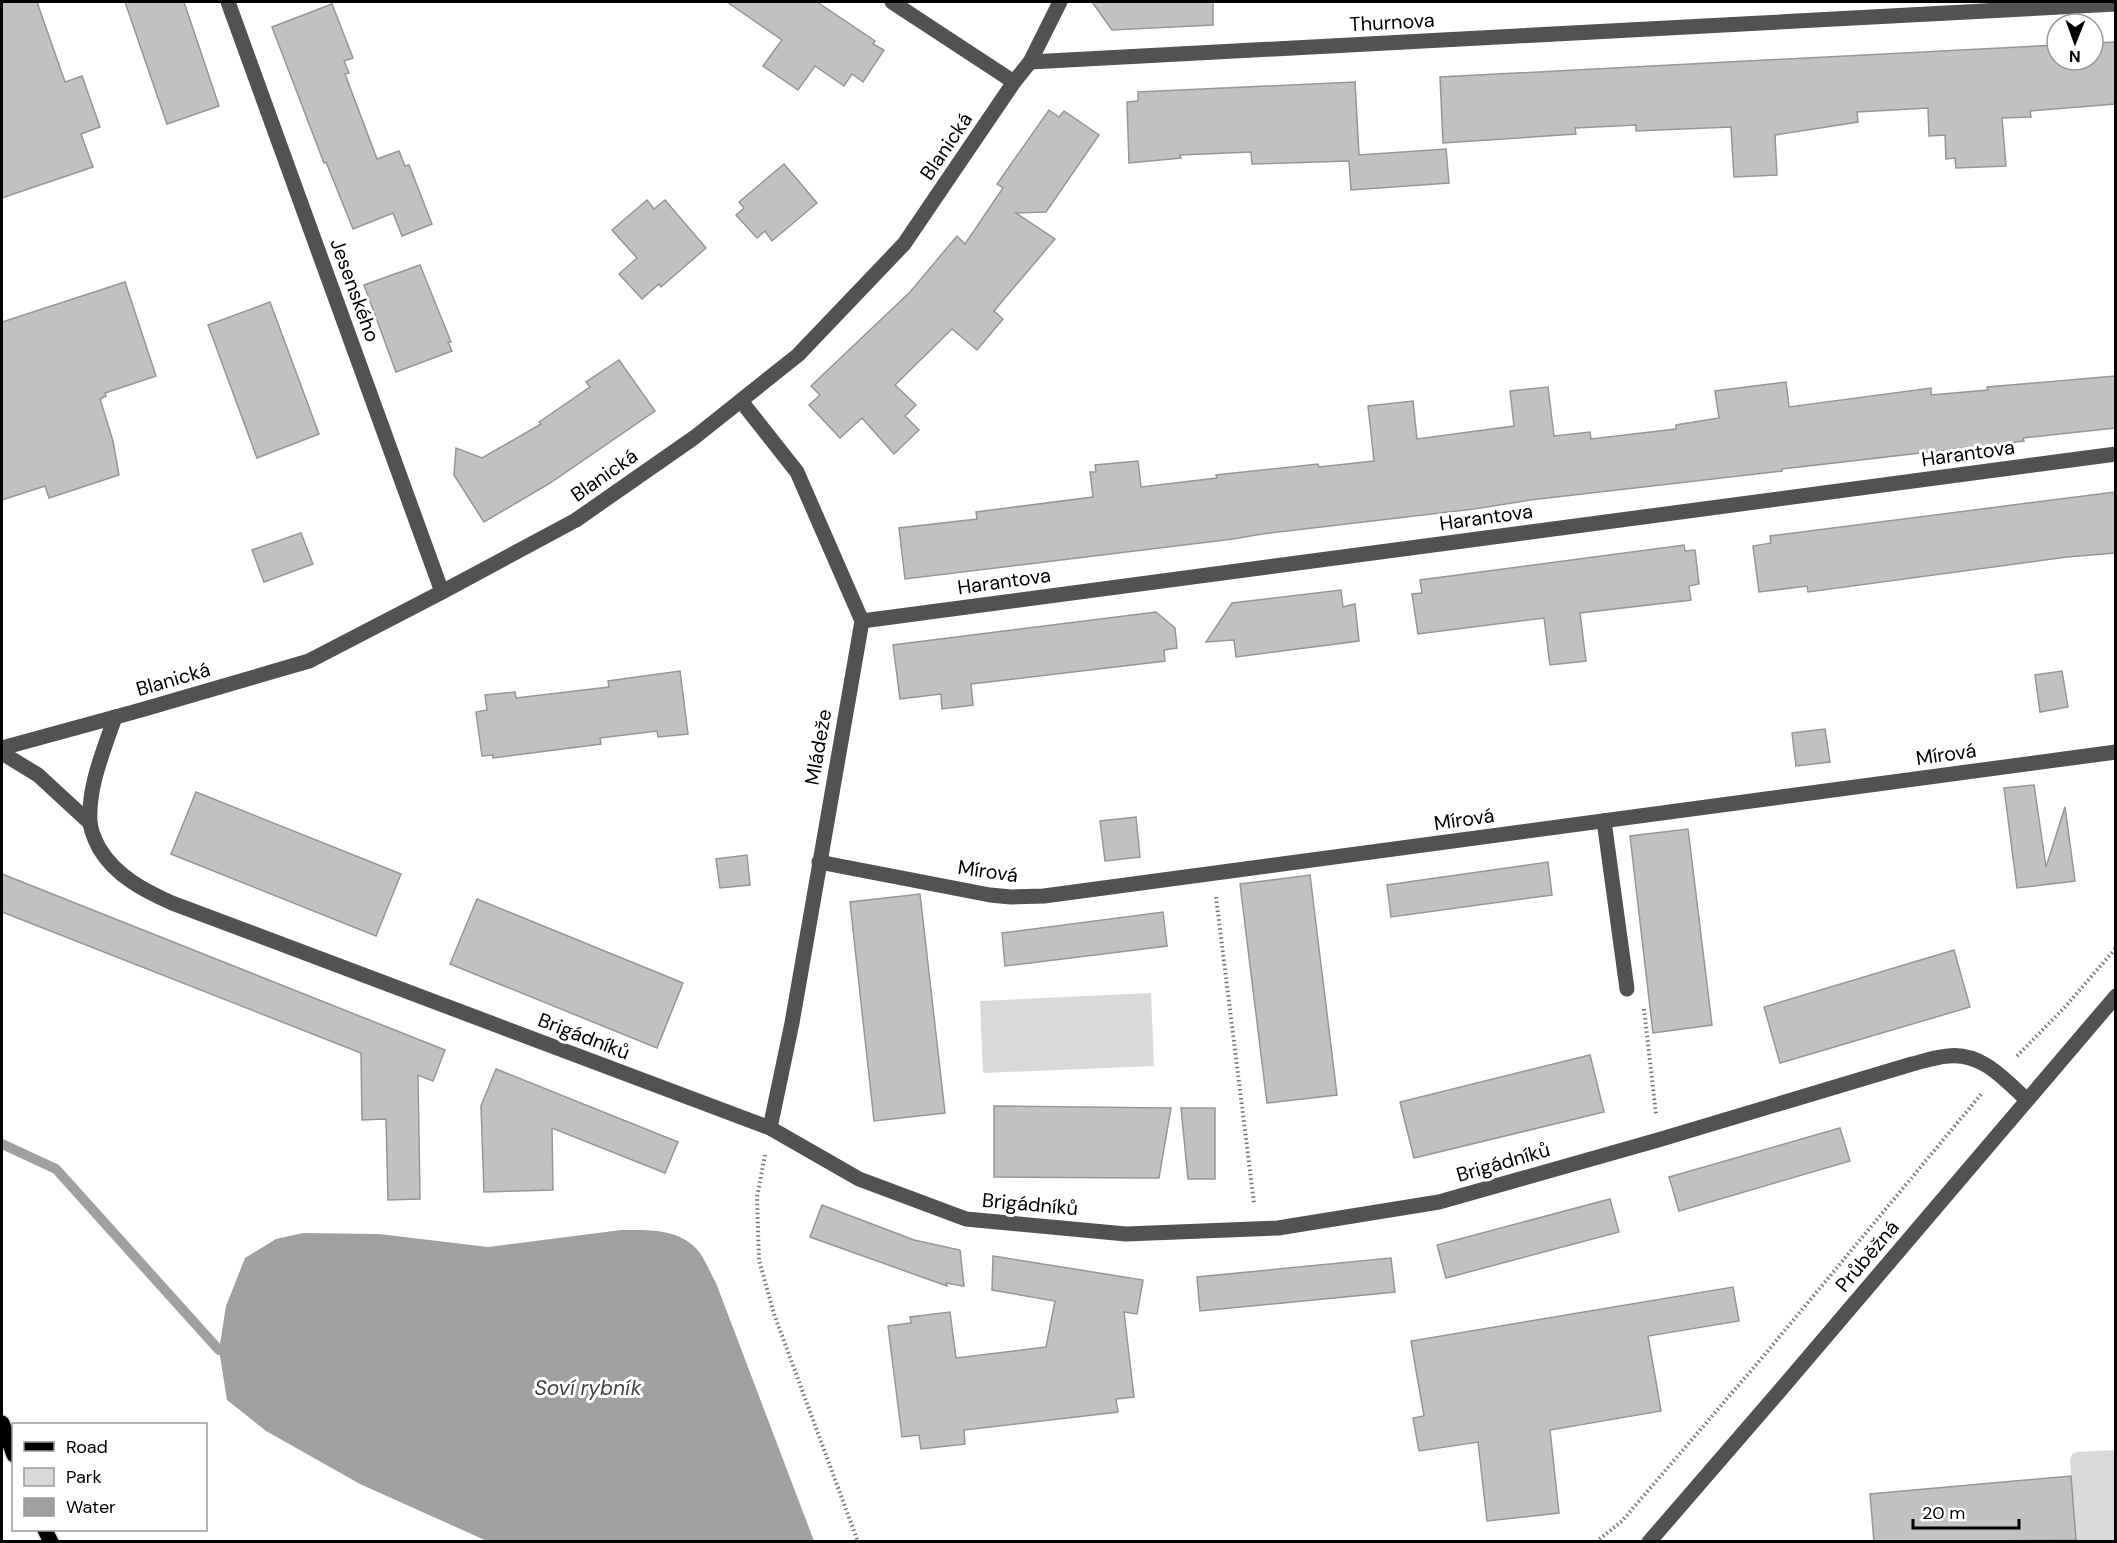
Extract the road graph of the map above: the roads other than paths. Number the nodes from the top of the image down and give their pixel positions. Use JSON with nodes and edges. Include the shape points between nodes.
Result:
{"nodes":[{"id":1,"x":228,"y":2,"type":"edge"},
{"id":2,"x":892,"y":2,"type":"edge"},
{"id":3,"x":1060,"y":2,"type":"edge"},
{"id":4,"x":2115,"y":4,"type":"edge"},
{"id":5,"x":1030,"y":62,"type":"junction"},
{"id":6,"x":1014,"y":82,"type":"junction"},
{"id":7,"x":741,"y":400,"type":"junction"},
{"id":8,"x":2115,"y":454,"type":"edge"},
{"id":9,"x":442,"y":592,"type":"junction"},
{"id":10,"x":862,"y":621,"type":"junction"},
{"id":11,"x":115,"y":717,"type":"junction"},
{"id":12,"x":2,"y":748,"type":"edge"},
{"id":13,"x":2,"y":753,"type":"edge"},
{"id":14,"x":2115,"y":753,"type":"edge"},
{"id":15,"x":1604,"y":821,"type":"junction"},
{"id":16,"x":90,"y":823,"type":"junction"},
{"id":17,"x":819,"y":862,"type":"junction"},
{"id":18,"x":1627,"y":989,"type":"dead end"},
{"id":19,"x":2115,"y":996,"type":"edge"},
{"id":20,"x":2027,"y":1100,"type":"junction"},
{"id":21,"x":770,"y":1128,"type":"junction"},
{"id":22,"x":2,"y":1423,"type":"edge"},
{"id":23,"x":12,"y":1450,"type":"edge"},
{"id":24,"x":1649,"y":1542,"type":"edge"}],
"edges":[{"from":1,"to":9,"type":"street","name":"Jesenského"},
{"from":2,"to":6,"type":"street"},
{"from":3,"to":5,"type":"street","name":"Blanická"},
{"from":4,"to":5,"type":"street","name":"Thurnova"},
{"from":5,"to":6,"type":"street","name":"Blanická"},
{"from":6,"to":7,"type":"street","name":"Blanická","via":[[904,244],[798,355]]},
{"from":7,"to":9,"type":"street","name":"Blanická","via":[[576,520]]},
{"from":7,"to":10,"type":"street","via":[[797,472]]},
{"from":8,"to":10,"type":"street","name":"Harantova"},
{"from":9,"to":11,"type":"street","name":"Blanická","via":[[309,661]]},
{"from":10,"to":17,"type":"street","name":"Mládeže"},
{"from":11,"to":12,"type":"street","name":"Blanická"},
{"from":11,"to":16,"type":"street","via":[[98,767]]},
{"from":13,"to":16,"type":"street","name":"Brigádníků","via":[[38,775]]},
{"from":14,"to":15,"type":"street","name":"Mírová"},
{"from":15,"to":17,"type":"street","name":"Mírová","via":[[1044,896],[990,895]]},
{"from":15,"to":18,"type":"street"},
{"from":16,"to":21,"type":"street","name":"Brigádníků","via":[[110,864],[145,891]]},
{"from":17,"to":21,"type":"street","name":"Mládeže"},
{"from":19,"to":20,"type":"street","name":"Průběžná"},
{"from":20,"to":21,"type":"street","name":"Brigádníků","via":[[1984,1062],[1949,1056],[1439,1202],[1278,1228],[1126,1234],[966,1219],[859,1179]]},
{"from":20,"to":24,"type":"street","name":"Průběžná"},
{"from":22,"to":23,"type":"main road"}]}
